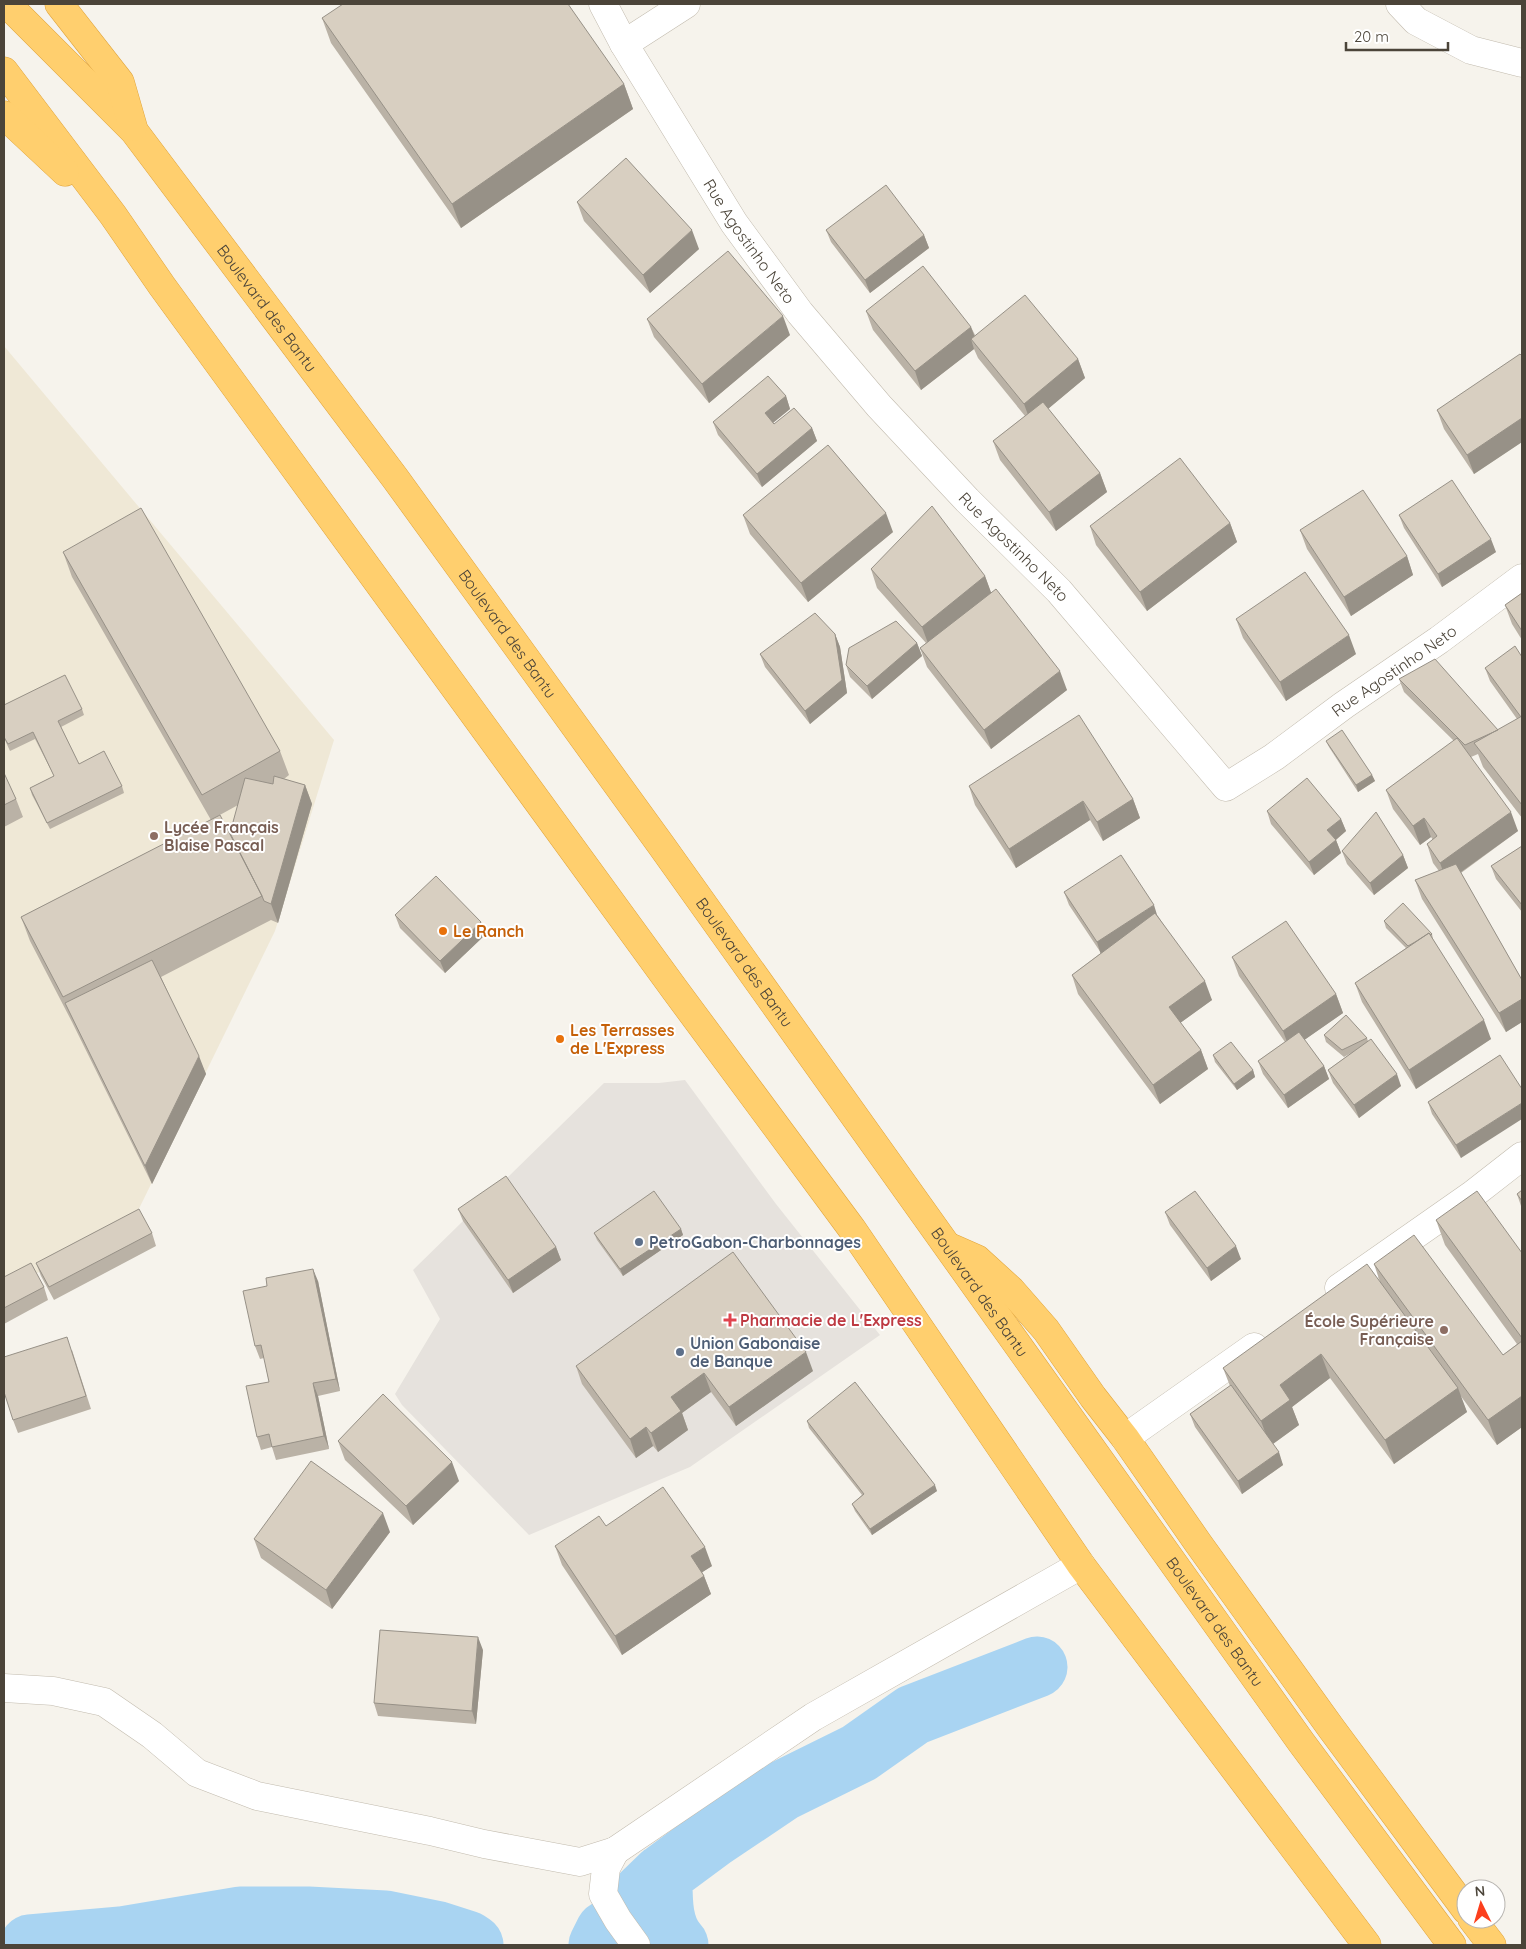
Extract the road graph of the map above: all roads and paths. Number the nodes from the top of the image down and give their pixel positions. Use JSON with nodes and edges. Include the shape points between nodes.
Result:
{"nodes":[{"id":1,"x":7,"y":4,"type":"edge"},
{"id":2,"x":59,"y":4,"type":"edge"},
{"id":3,"x":603,"y":4,"type":"edge"},
{"id":4,"x":686,"y":4,"type":"edge"},
{"id":5,"x":1400,"y":4,"type":"edge"},
{"id":6,"x":624,"y":44,"type":"junction"},
{"id":7,"x":1522,"y":63,"type":"edge"},
{"id":8,"x":4,"y":71,"type":"edge"},
{"id":9,"x":4,"y":115,"type":"edge"},
{"id":10,"x":134,"y":131,"type":"junction"},
{"id":11,"x":112,"y":215,"type":"junction"},
{"id":12,"x":1522,"y":578,"type":"edge"},
{"id":13,"x":1522,"y":1156,"type":"edge"},
{"id":14,"x":946,"y":1245,"type":"junction"},
{"id":15,"x":1321,"y":1300,"type":"edge"},
{"id":16,"x":1274,"y":1333,"type":"edge"},
{"id":17,"x":1125,"y":1438,"type":"junction"},
{"id":18,"x":1082,"y":1565,"type":"junction"},
{"id":19,"x":4,"y":1688,"type":"edge"},
{"id":20,"x":615,"y":1851,"type":"junction"},
{"id":21,"x":1456,"y":1896,"type":"edge"},
{"id":22,"x":1480,"y":1929,"type":"edge"},
{"id":23,"x":636,"y":1945,"type":"edge"},
{"id":24,"x":1367,"y":1945,"type":"edge"},
{"id":25,"x":1452,"y":1945,"type":"edge"},
{"id":26,"x":1492,"y":1945,"type":"edge"}],
"edges":[{"from":1,"to":10,"type":"highway","name":"Boulevard des Bantu"},
{"from":2,"to":10,"type":"highway","via":[[120,82]]},
{"from":3,"to":6,"type":"street","name":"Rue Agostinho Neto"},
{"from":4,"to":6,"type":"street"},
{"from":5,"to":7,"type":"street","via":[[1416,20],[1471,50]]},
{"from":6,"to":12,"type":"street","name":"Rue Agostinho Neto","via":[[734,223],[800,313],[879,406],[966,500],[1059,592],[1226,787],[1274,757]]},
{"from":8,"to":11,"type":"highway"},
{"from":9,"to":11,"type":"highway"},
{"from":10,"to":14,"type":"highway","name":"Boulevard des Bantu","via":[[406,494]]},
{"from":11,"to":18,"type":"highway","via":[[852,1230]]},
{"from":13,"to":15,"type":"street","via":[[1472,1195]]},
{"from":14,"to":17,"type":"highway","via":[[977,1259],[1011,1290],[1046,1330]]},
{"from":14,"to":25,"type":"highway","name":"Boulevard des Bantu","via":[[1301,1742]]},
{"from":16,"to":17,"type":"street"},
{"from":17,"to":21,"type":"highway"},
{"from":18,"to":20,"type":"street","via":[[813,1718]]},
{"from":18,"to":24,"type":"highway"},
{"from":19,"to":20,"type":"street","via":[[53,1691],[104,1702],[197,1773],[257,1796],[580,1862]]},
{"from":20,"to":23,"type":"street","via":[[606,1868],[603,1894]]},
{"from":22,"to":26,"type":"highway"}]}
